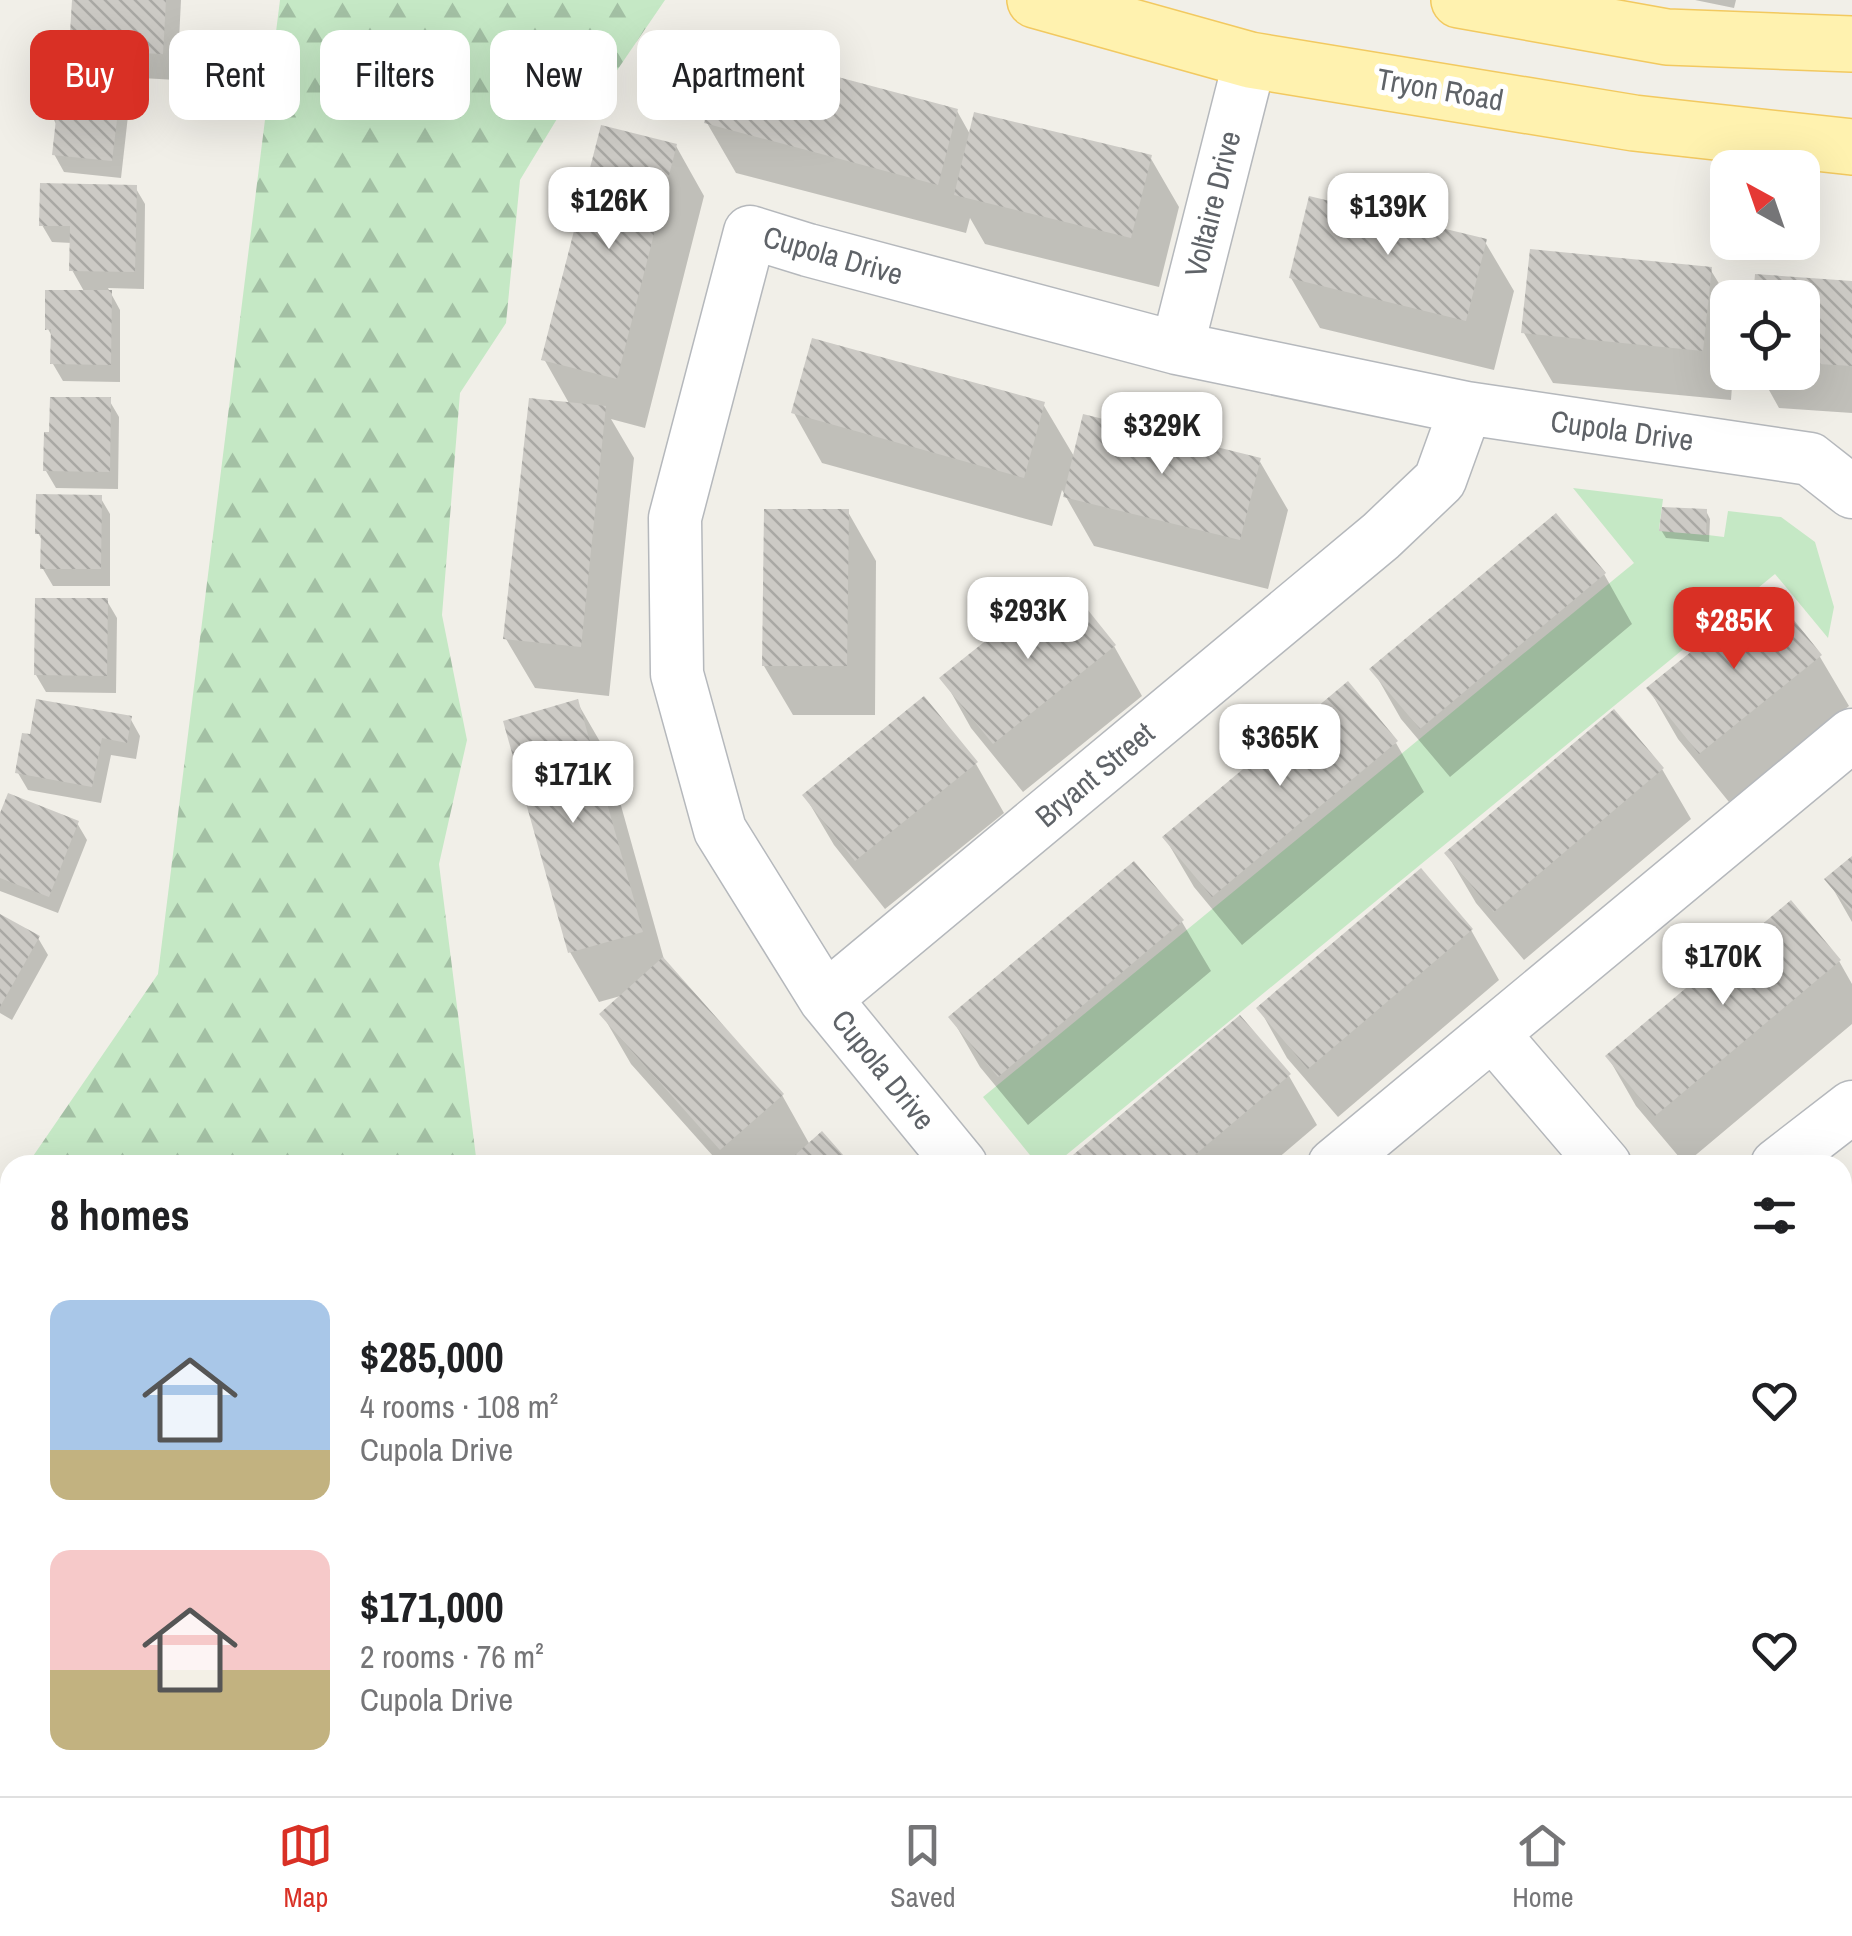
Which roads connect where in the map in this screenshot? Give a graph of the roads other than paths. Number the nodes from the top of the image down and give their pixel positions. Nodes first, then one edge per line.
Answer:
1 (1034, 0) edge
2 (1460, 0) edge
3 (1852, 44) edge
4 (1250, 60) junction
5 (1852, 147) edge
6 (1178, 348) junction
7 (1466, 408) junction
8 (1852, 492) edge
9 (1852, 735) edge
10 (825, 999) junction
11 (1493, 1034) junction
12 (1852, 1107) edge
13 (953, 1155) edge
14 (1346, 1155) edge
15 (1596, 1155) edge
16 (1790, 1155) edge

1 - 4 main road, Tryon Road
2 - 3 main road
4 - 5 main road, Tryon Road
4 - 6 street, Voltaire Drive
6 - 7 street, Cupola Drive
6 - 10 street, Cupola Drive
7 - 8 street, Cupola Drive
7 - 10 street, Bryant Street
9 - 11 street
10 - 13 street, Cupola Drive
11 - 14 street
11 - 15 street
12 - 16 street

